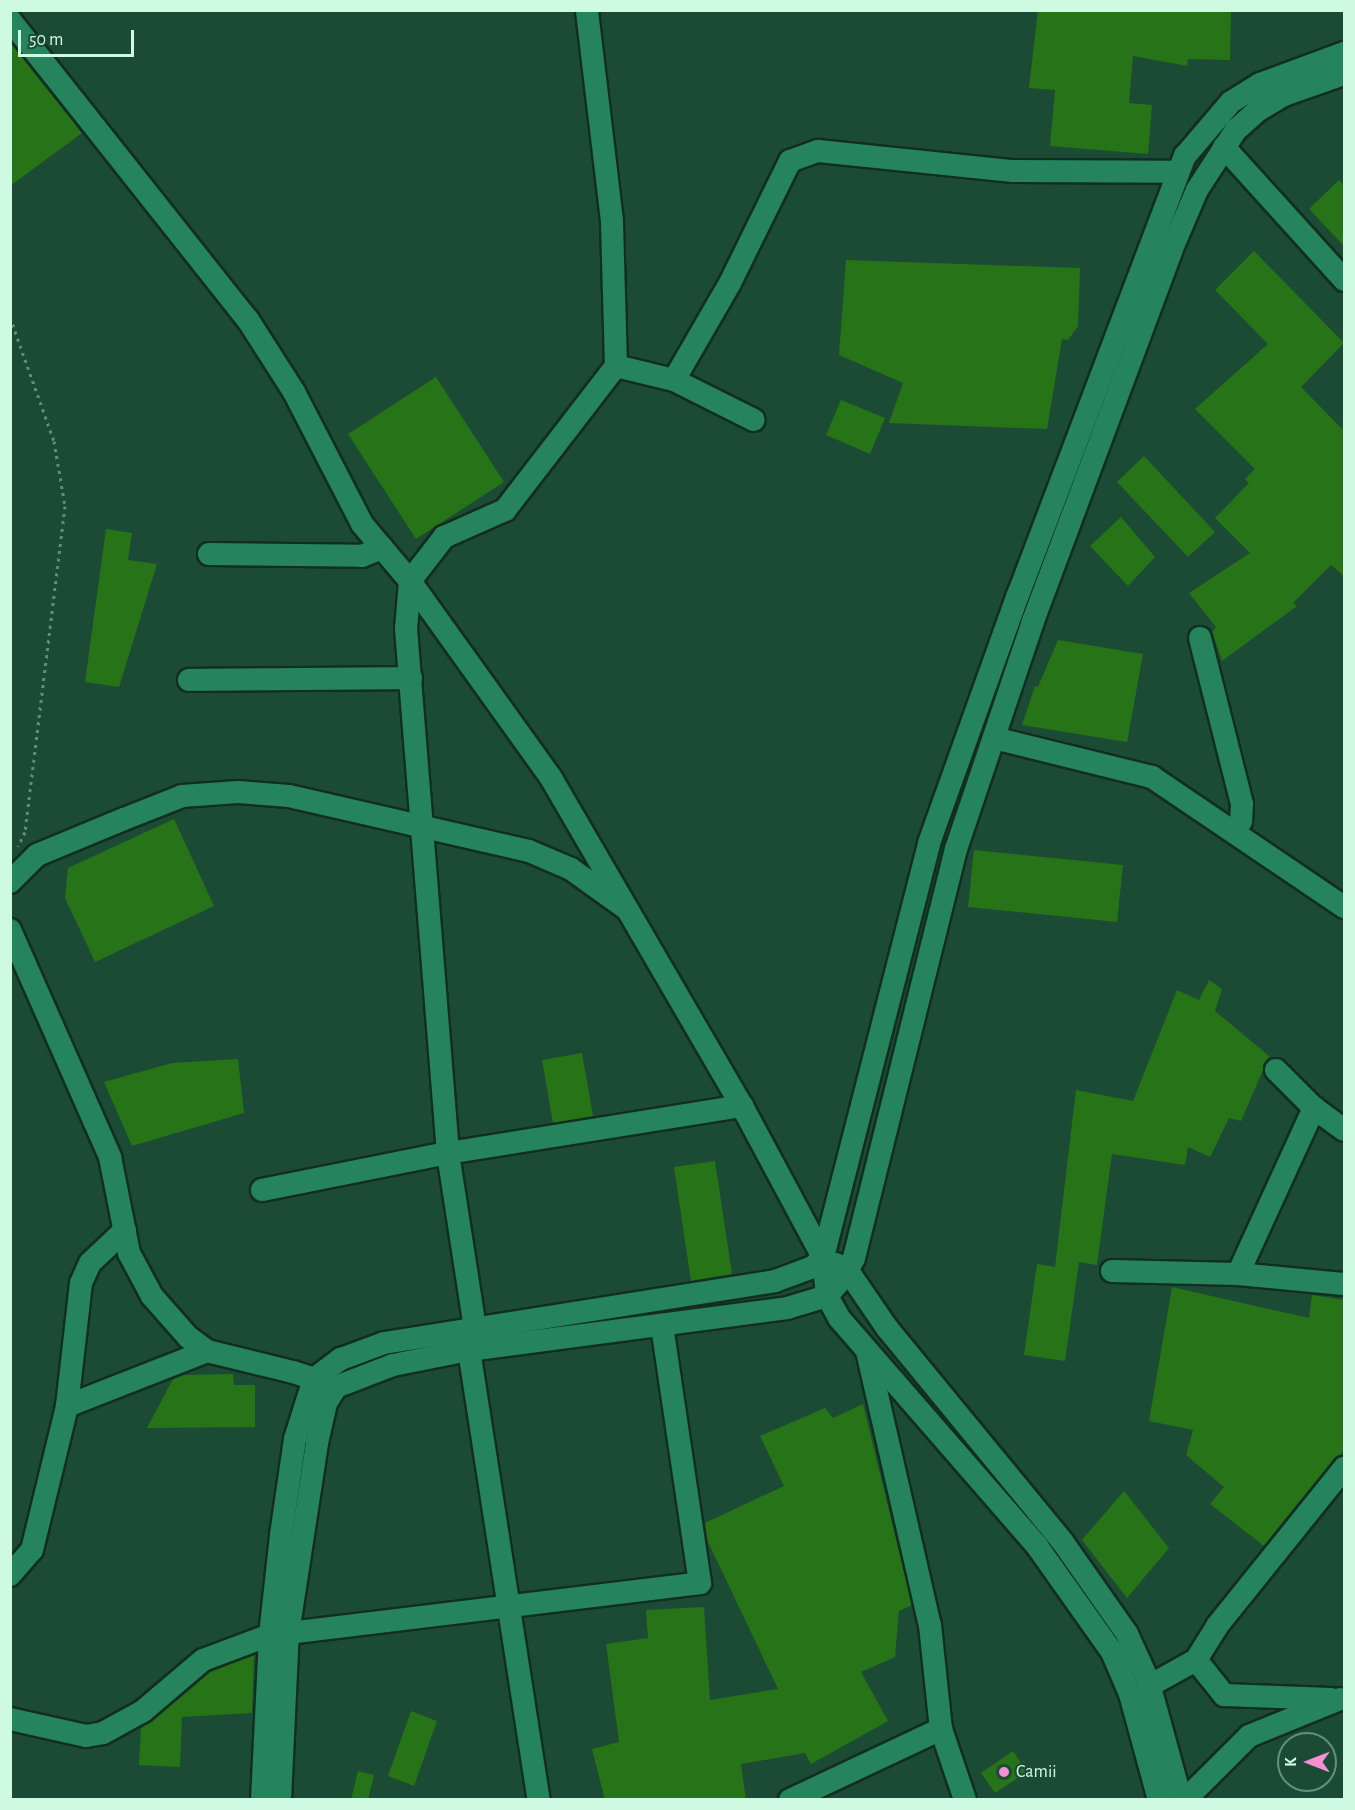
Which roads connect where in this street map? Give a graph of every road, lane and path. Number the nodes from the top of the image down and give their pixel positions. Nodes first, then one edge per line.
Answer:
1 (587, 10) edge
2 (10, 20) edge
3 (1344, 53) edge
4 (1340, 82) edge
5 (1224, 147) junction
6 (1179, 172) junction
7 (1344, 280) edge
8 (10, 318) edge
9 (616, 366) junction
10 (674, 380) junction
11 (754, 420) dead end
12 (382, 548) junction
13 (209, 554) dead end
14 (410, 581) junction
15 (1200, 638) dead end
16 (411, 678) junction
17 (189, 680) dead end
18 (994, 738) junction
19 (424, 827) junction
20 (1235, 832) junction
21 (15, 853) dead end
22 (10, 882) edge
23 (1344, 907) edge
24 (632, 913) junction
25 (10, 930) edge
26 (1275, 1071) dead end
27 (742, 1106) junction
28 (1314, 1108) junction
29 (1344, 1130) edge
30 (448, 1154) junction
31 (262, 1190) dead end
32 (125, 1230) junction
33 (823, 1257) junction
34 (848, 1270) junction
35 (1112, 1271) dead end
36 (1238, 1274) junction
37 (1344, 1284) edge
38 (701, 1295) junction
39 (827, 1296) junction
40 (706, 1319) junction
41 (662, 1325) junction
42 (475, 1328) junction
43 (866, 1348) junction
44 (469, 1350) junction
45 (207, 1351) junction
46 (314, 1379) junction
47 (332, 1395) junction
48 (67, 1406) junction
49 (1344, 1468) edge
50 (10, 1575) edge
51 (509, 1608) junction
52 (279, 1634) junction
53 (1196, 1660) junction
54 (1149, 1686) junction
55 (1342, 1699) edge
56 (10, 1719) edge
57 (941, 1729) junction
58 (262, 1800) edge
59 (280, 1800) edge
60 (539, 1800) edge
61 (790, 1800) edge
62 (965, 1800) edge
63 (1159, 1800) edge
64 (1183, 1800) edge

1 - 9 street
2 - 12 street
3 - 6 street
4 - 5 street
5 - 7 street
5 - 18 street
6 - 10 street
6 - 33 street
8 - 21 path
9 - 10 street
9 - 14 street
10 - 11 street
12 - 13 street
12 - 14 street
14 - 16 street
14 - 24 street
15 - 20 street
16 - 17 street
16 - 19 street
18 - 20 street
18 - 34 street
19 - 22 street
19 - 24 street
19 - 30 street
20 - 23 street
24 - 27 street
25 - 32 street
26 - 28 street
27 - 30 street
27 - 33 street
28 - 29 street
28 - 36 street
30 - 31 street
30 - 42 street
32 - 45 street
32 - 48 street
33 - 34 street
33 - 38 street
33 - 39 street
34 - 39 street
34 - 54 street
35 - 36 street
36 - 37 street
38 - 40 street
38 - 42 street
39 - 40 street
39 - 43 street
40 - 41 street
41 - 44 street
41 - 51 street
42 - 46 street
43 - 57 street
43 - 63 street
44 - 47 street
44 - 51 street
45 - 46 street
45 - 48 street
46 - 47 street
46 - 52 street
47 - 52 street
48 - 50 street
49 - 53 street
51 - 52 street
51 - 60 street
52 - 56 street
52 - 58 street
52 - 59 street
53 - 54 street
53 - 55 street
54 - 64 street
55 - 64 street
57 - 61 street
57 - 62 street

